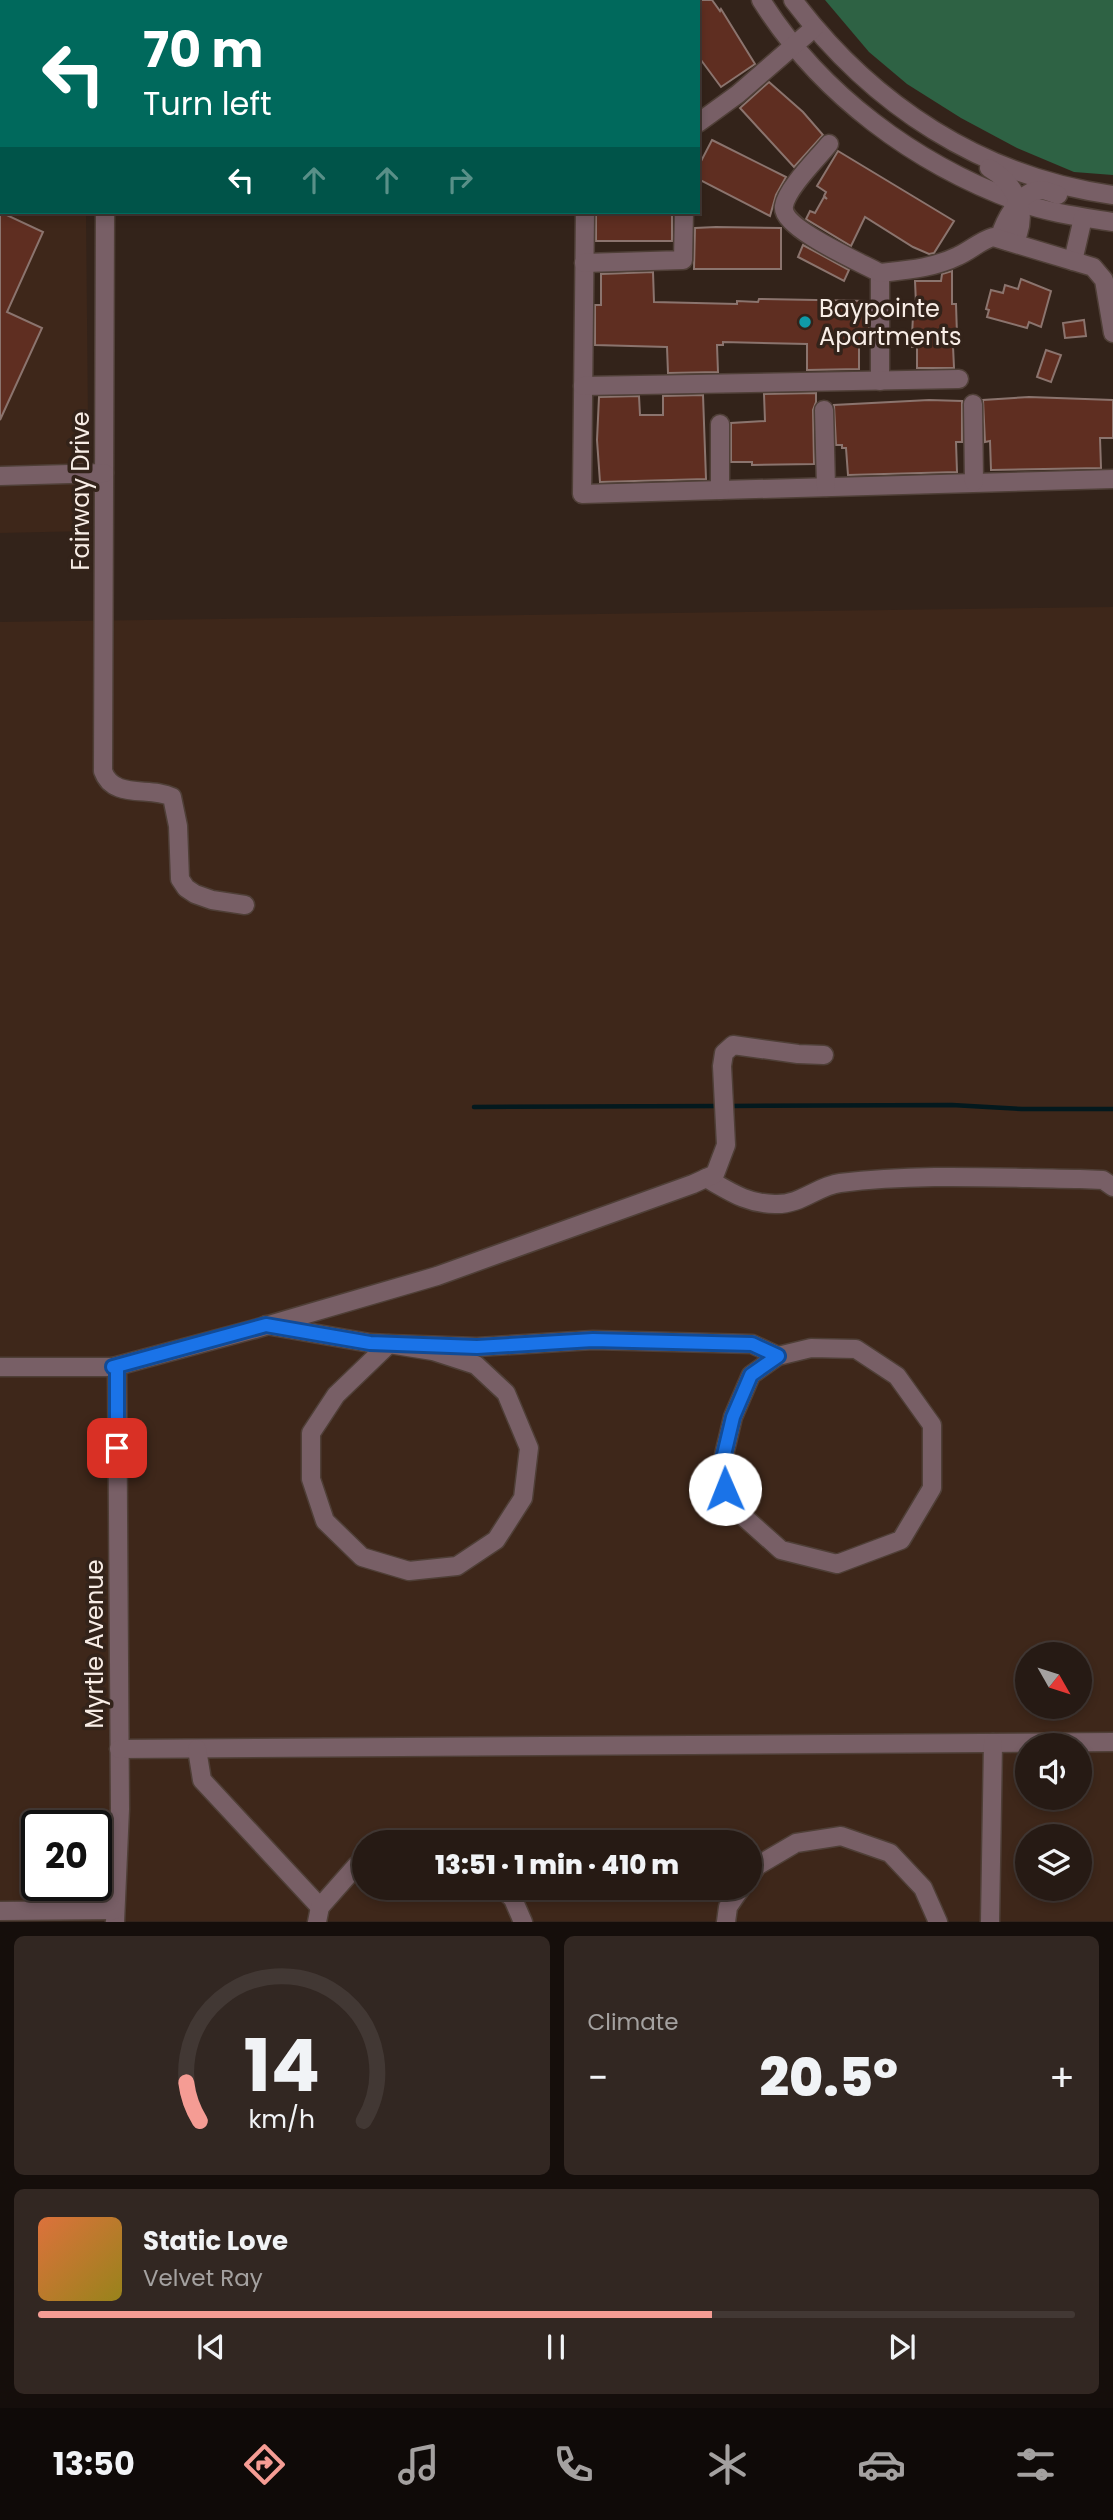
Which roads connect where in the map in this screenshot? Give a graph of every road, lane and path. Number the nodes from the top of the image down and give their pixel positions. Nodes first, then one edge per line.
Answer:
1 (761, 0) edge
2 (793, 0) edge
3 (814, 28) junction
4 (793, 45) junction
5 (700, 122) edge
6 (829, 144) dead end
7 (963, 147) junction
8 (1113, 196) edge
9 (1020, 202) junction
10 (105, 214) edge
11 (584, 214) edge
12 (684, 214) edge
13 (1083, 218) junction
14 (1113, 222) edge
15 (1007, 241) junction
16 (1073, 261) junction
17 (584, 264) junction
18 (880, 273) junction
19 (1113, 333) edge
20 (959, 379) dead end
21 (880, 381) junction
22 (583, 386) junction
23 (973, 404) dead end
24 (824, 410) dead end
25 (720, 424) dead end
26 (104, 473) junction
27 (0, 476) edge
28 (1113, 479) edge
29 (974, 482) junction
30 (826, 487) junction
31 (720, 490) junction
32 (245, 905) dead end
33 (824, 1055) dead end
34 (706, 1178) junction
35 (1113, 1187) edge
36 (266, 1325) junction
37 (389, 1344) junction
38 (778, 1356) junction
39 (0, 1367) edge
40 (115, 1367) junction
41 (1113, 1742) edge
42 (993, 1743) junction
43 (119, 1749) junction
44 (197, 1749) junction
45 (762, 1863) edge
46 (352, 1871) edge
47 (513, 1900) edge
48 (733, 1900) edge
49 (0, 1911) edge
50 (318, 1914) edge
51 (115, 1916) edge
52 (523, 1922) edge
53 (726, 1922) edge
54 (938, 1922) edge
55 (990, 1922) edge

1 - 4 street
2 - 3 street
3 - 4 street
3 - 7 street
4 - 5 street
4 - 9 street
6 - 18 street
7 - 8 street
7 - 9 street
8 - 9 street
9 - 13 street
9 - 15 street
10 - 26 street, Fairway Drive
11 - 17 street
12 - 17 street
13 - 14 street
13 - 16 street
15 - 16 street
15 - 18 street
16 - 19 street
17 - 22 street
18 - 21 street
20 - 21 street
21 - 22 street
22 - 31 street
23 - 29 street
24 - 30 street
25 - 31 street
26 - 27 street
26 - 32 street, Fairway Drive
28 - 29 street
29 - 30 street
30 - 31 street
33 - 34 street
34 - 35 street
34 - 36 street
36 - 37 street
36 - 40 street
37 - 37 street
37 - 38 street
38 - 38 street
39 - 40 street
40 - 43 street, Myrtle Avenue
41 - 42 street
42 - 44 street
42 - 55 street
43 - 44 street
43 - 51 street, Myrtle Avenue
44 - 50 street
45 - 54 street
46 - 50 street
47 - 52 street
48 - 53 street
49 - 51 street

